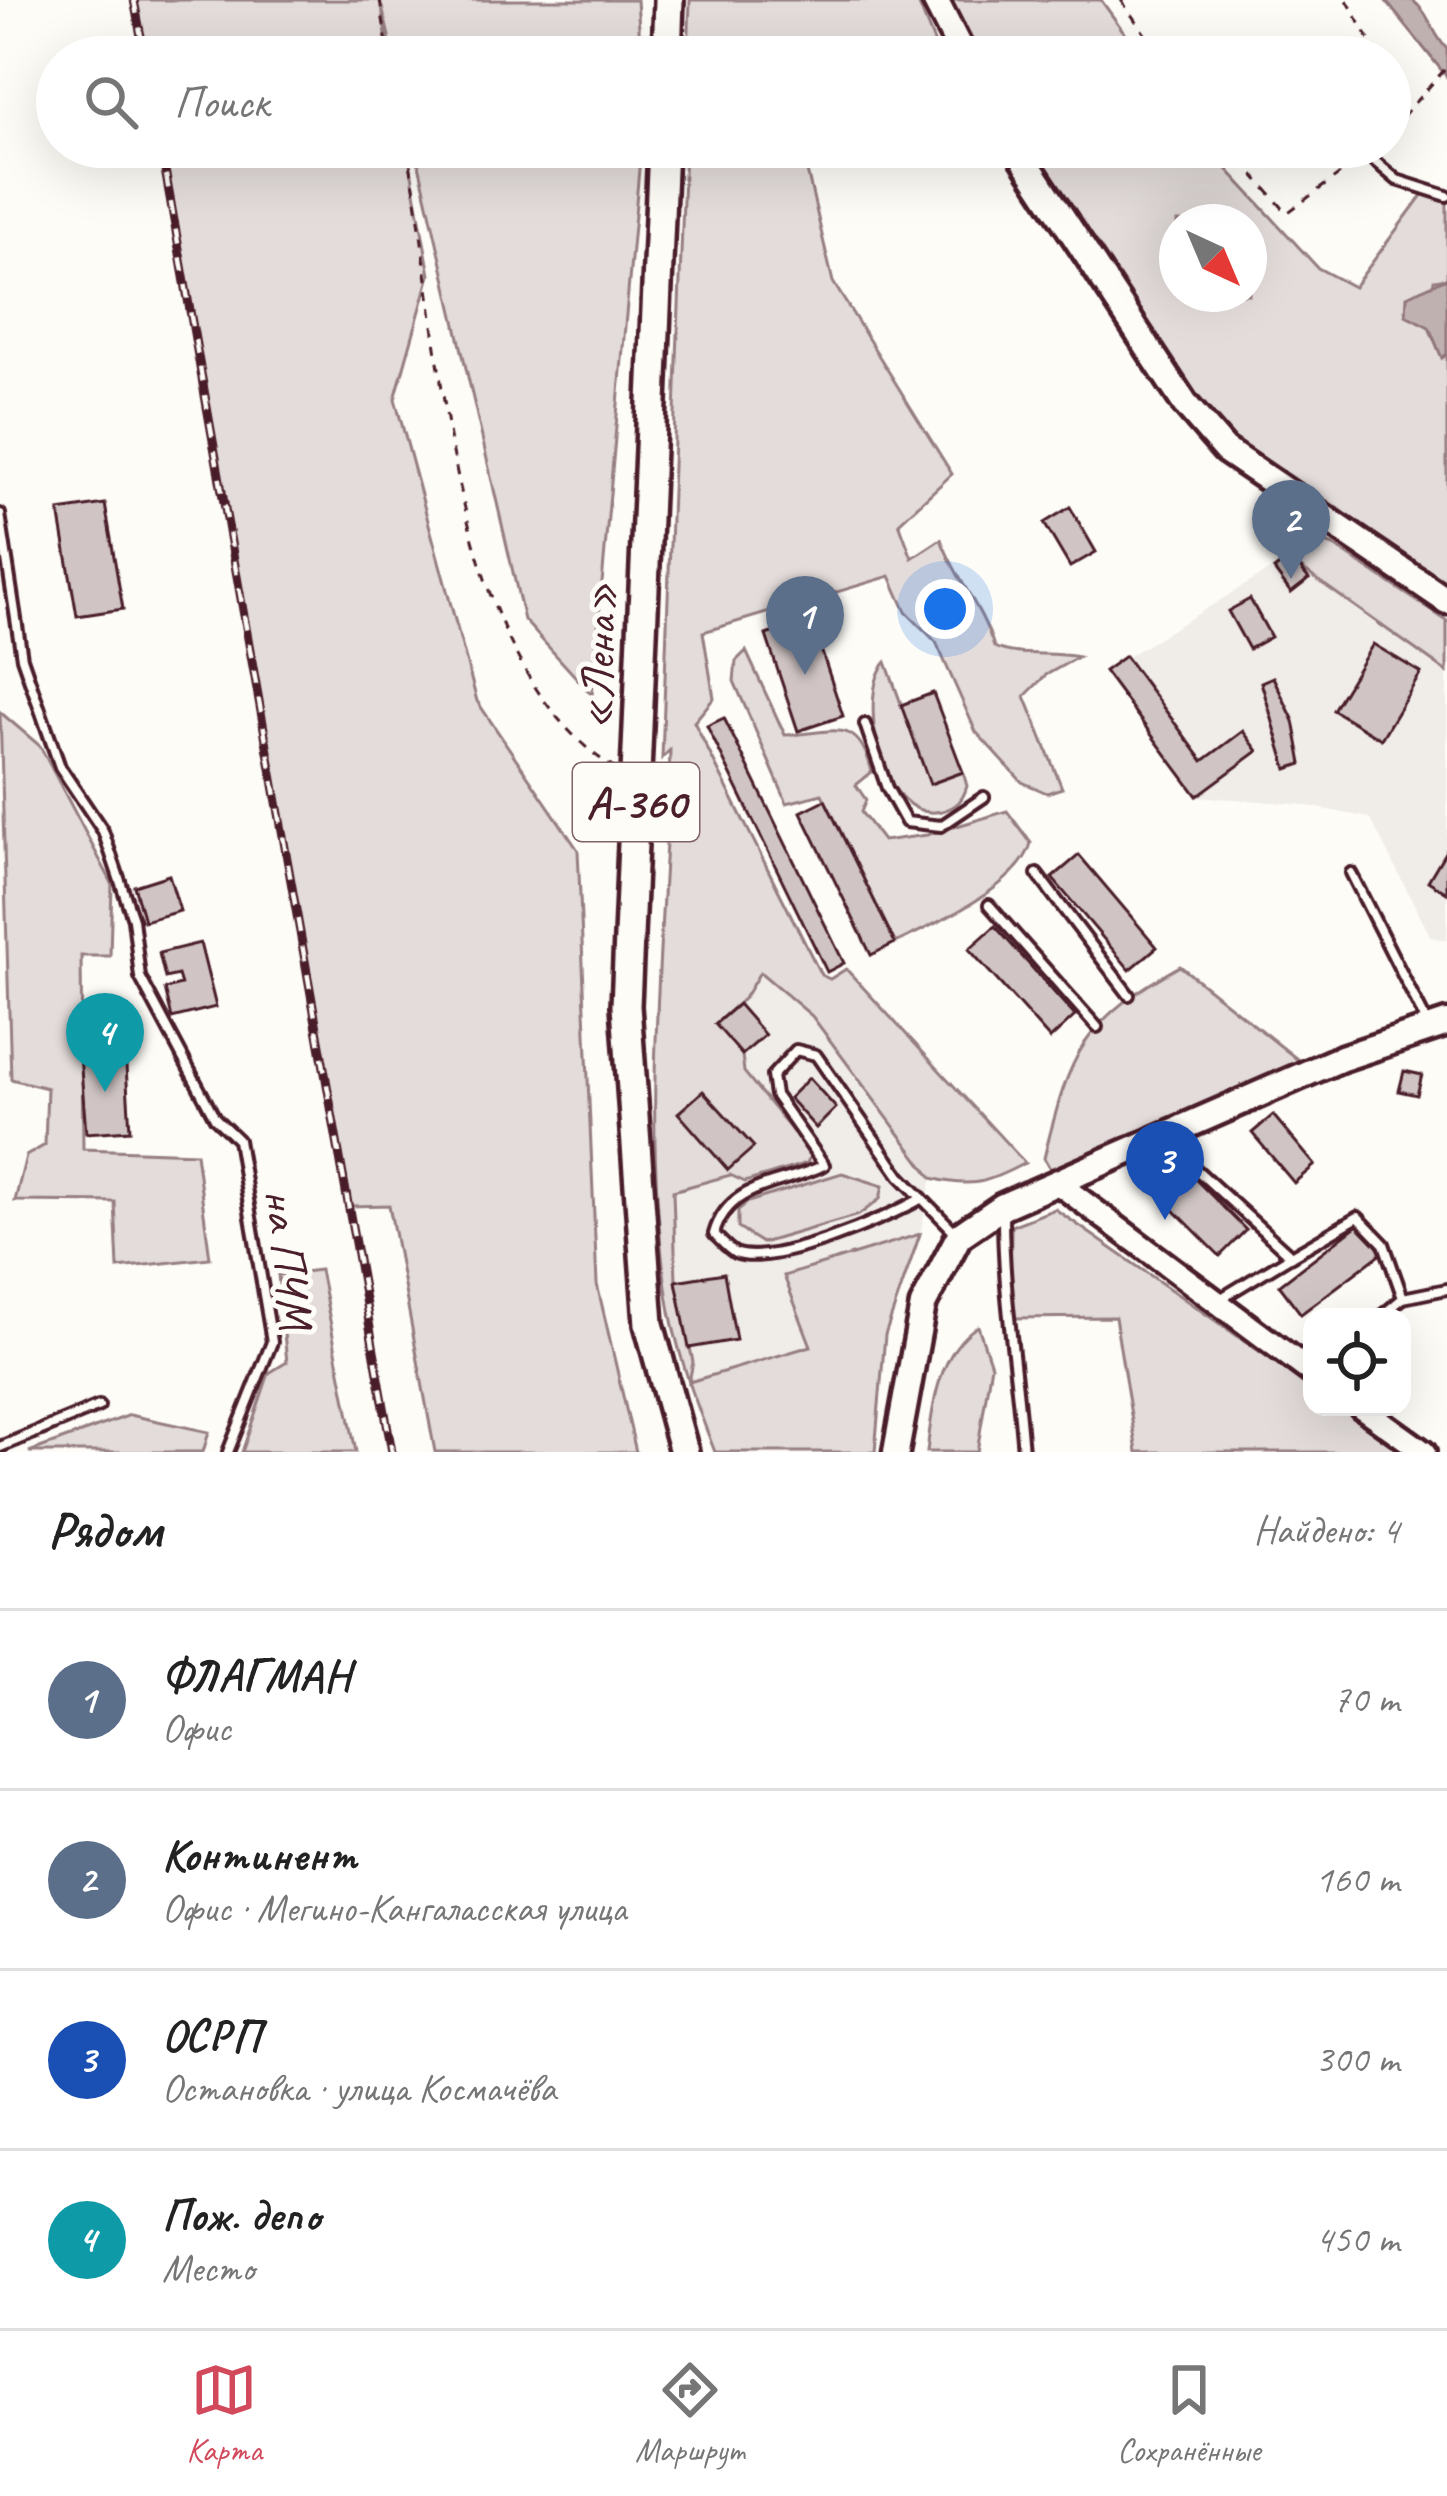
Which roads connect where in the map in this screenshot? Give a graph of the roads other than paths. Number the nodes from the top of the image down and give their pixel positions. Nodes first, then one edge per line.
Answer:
1 (669, 0) edge
2 (934, 0) edge
3 (668, 36) edge
4 (953, 36) edge
5 (662, 168) edge
6 (1030, 168) edge
7 (1383, 168) edge
8 (1447, 196) edge
9 (0, 514) edge
10 (1447, 601) edge
11 (865, 724) dead end
12 (983, 797) dead end
13 (1352, 873) dead end
14 (1037, 874) dead end
15 (989, 905) dead end
16 (1130, 995) dead end
17 (1438, 1026) edge
18 (1097, 1027) dead end
19 (1188, 1162) dead end
20 (1059, 1184) junction
21 (922, 1198) junction
22 (1003, 1206) junction
23 (959, 1236) junction
24 (1291, 1256) junction
25 (1447, 1289) edge
26 (1403, 1298) junction
27 (1214, 1303) junction
28 (1391, 1308) edge
29 (1303, 1366) edge
30 (99, 1406) dead end
31 (1373, 1416) edge
32 (0, 1448) edge
33 (228, 1452) edge
34 (684, 1452) edge
35 (896, 1452) edge
36 (1023, 1452) edge
37 (1424, 1452) edge

1 - 3 highway
2 - 4 main road
5 - 34 highway, «Лена» / А-360
6 - 10 main road
7 - 8 lane
9 - 33 lane, на ПЧМ
11 - 12 lane
13 - 17 lane
14 - 16 lane
15 - 18 lane
17 - 20 main road
19 - 24 lane
20 - 22 main road
20 - 27 main road
21 - 21 lane
21 - 23 lane
22 - 23 main road
22 - 36 lane
23 - 35 main road
24 - 26 lane
24 - 27 lane
25 - 26 lane
26 - 28 lane
27 - 29 main road
30 - 32 lane
31 - 37 main road

